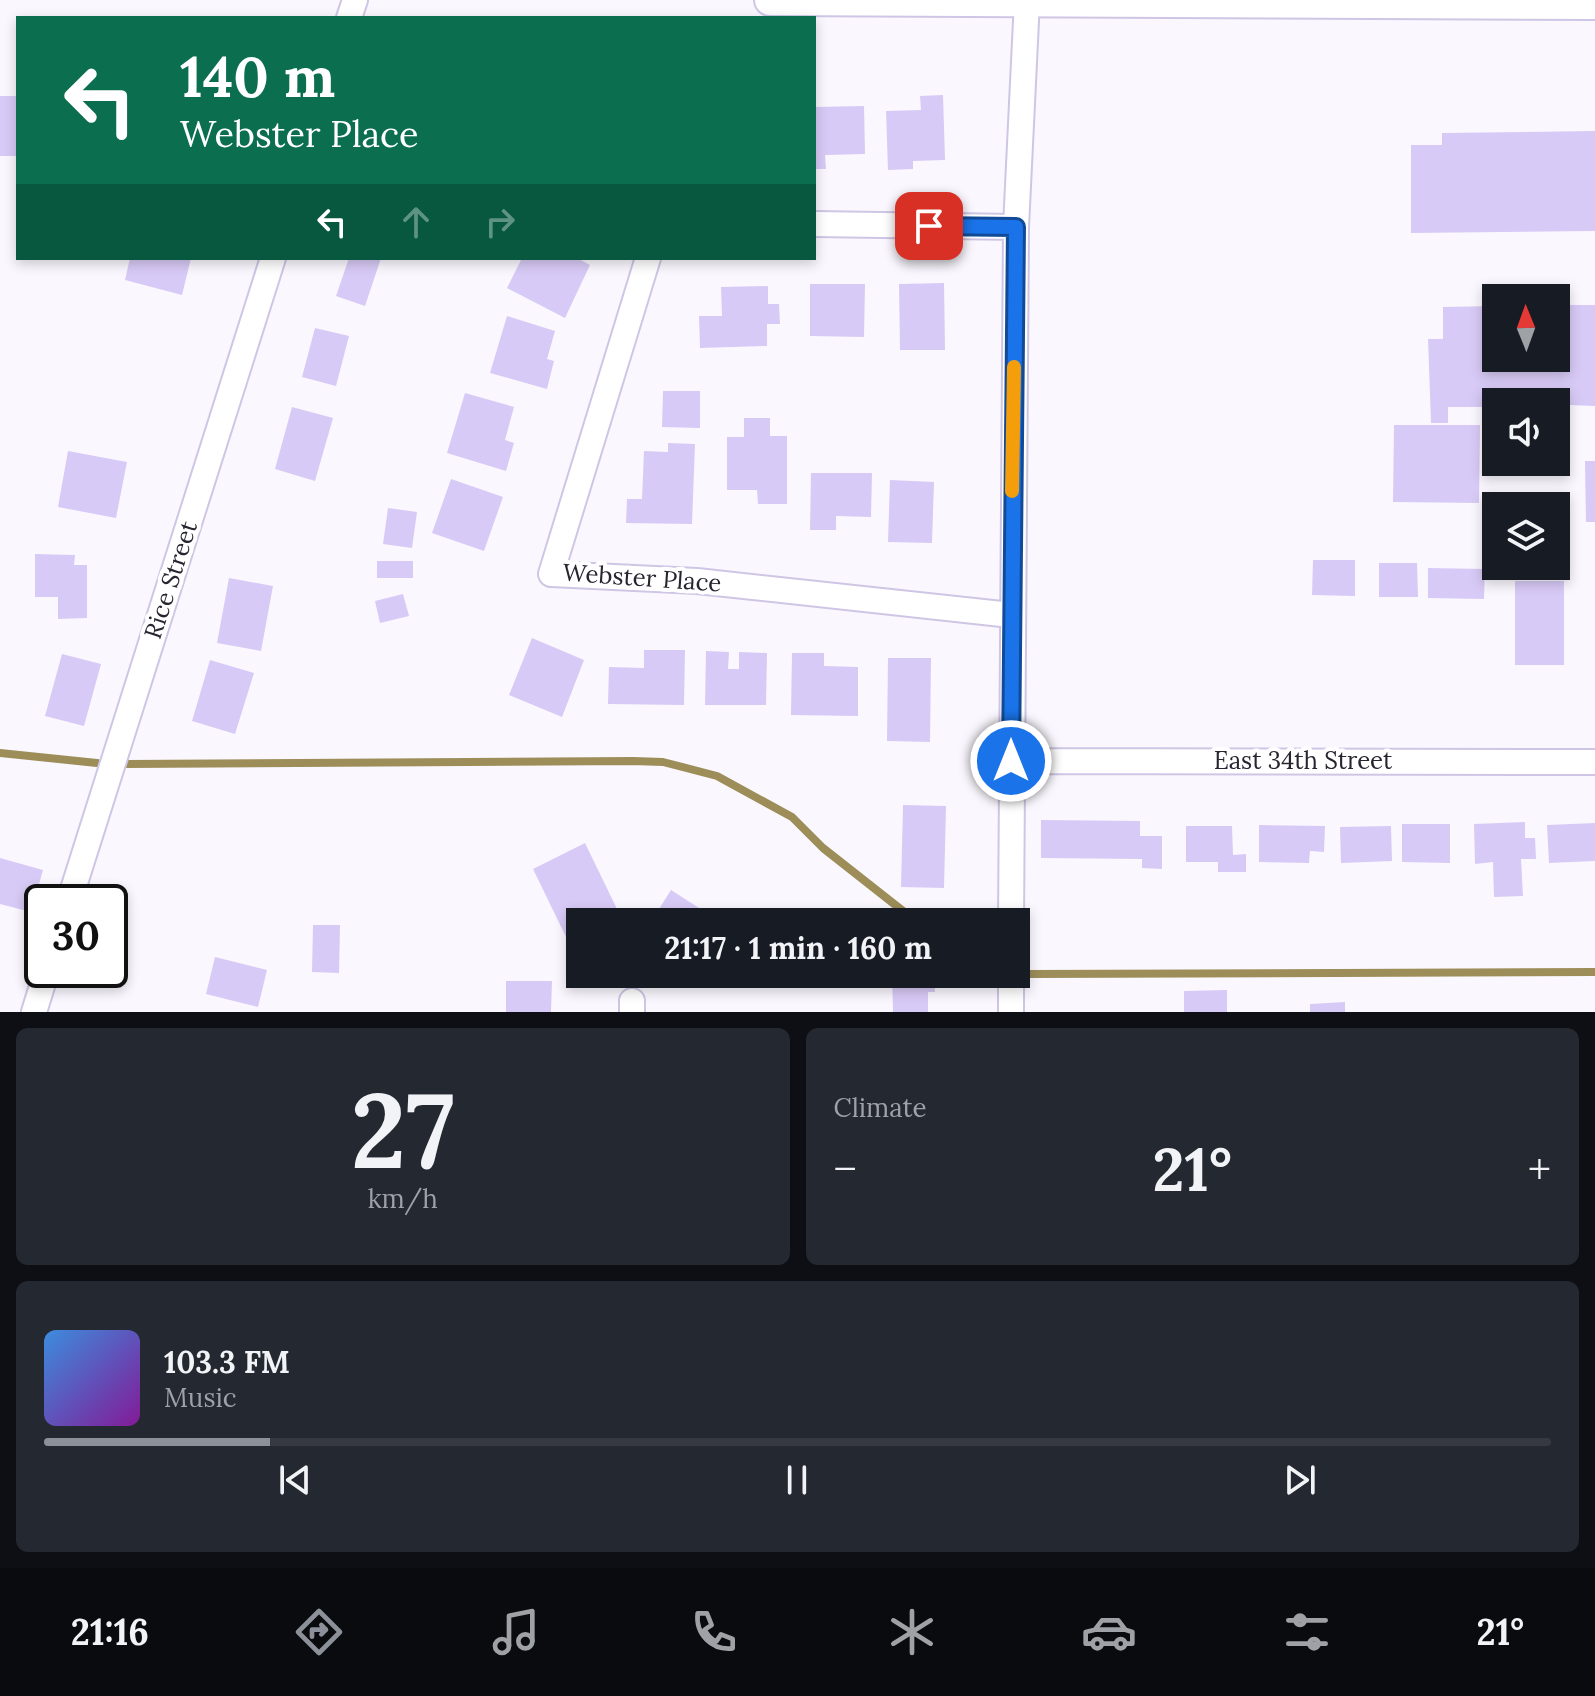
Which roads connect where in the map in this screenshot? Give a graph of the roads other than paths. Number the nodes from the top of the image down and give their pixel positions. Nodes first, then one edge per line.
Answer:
1 (770, 0) edge
2 (1027, 1) edge
3 (1401, 2) edge
4 (1595, 4) edge
5 (816, 224) edge
6 (1016, 227) junction
7 (272, 260) edge
8 (647, 260) edge
9 (1011, 615) junction
10 (1011, 761) junction
11 (1595, 762) edge
12 (75, 884) edge
13 (1011, 908) edge
14 (41, 988) edge
15 (1011, 988) edge
16 (34, 1012) edge
17 (1011, 1012) edge

1 - 2 street
2 - 3 street
2 - 6 street
3 - 4 street
5 - 6 street
6 - 9 street
7 - 12 street, Rice Street
8 - 9 street, Webster Place
9 - 10 street
10 - 11 street, East 34th Street
10 - 13 street
14 - 16 street
15 - 17 street

